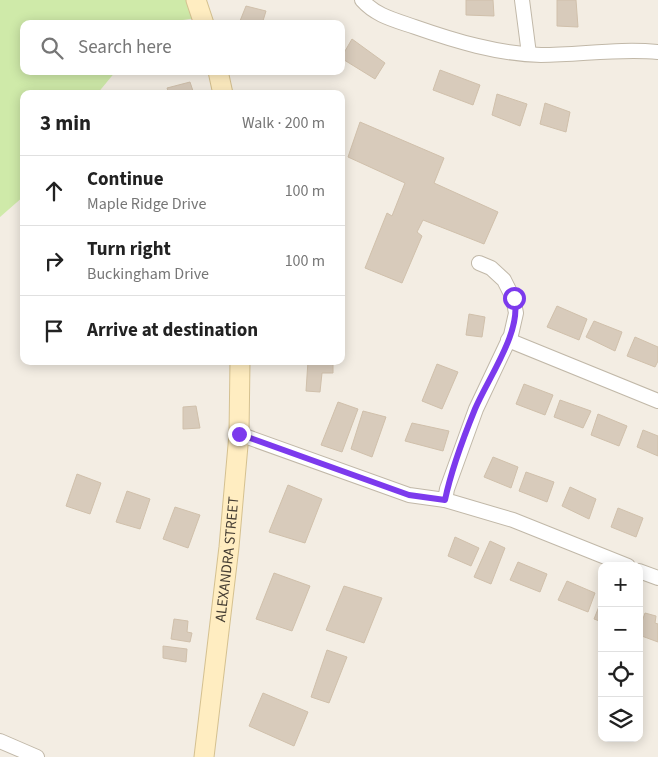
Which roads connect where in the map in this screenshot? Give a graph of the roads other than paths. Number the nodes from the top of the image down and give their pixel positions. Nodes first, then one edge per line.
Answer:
1 (196, 0) edge
2 (522, 0) edge
3 (366, 4) edge
4 (203, 20) edge
5 (658, 52) edge
6 (529, 54) junction
7 (219, 75) edge
8 (222, 90) edge
9 (479, 263) dead end
10 (508, 340) junction
11 (240, 365) edge
12 (658, 401) edge
13 (239, 434) junction
14 (445, 500) junction
15 (618, 562) edge
16 (643, 572) edge
17 (658, 578) edge
18 (0, 741) edge
19 (37, 757) edge
20 (204, 757) edge

1 - 4 main road
2 - 6 street
3 - 6 street
5 - 6 street
7 - 8 main road
9 - 10 street
10 - 12 street
10 - 14 street
11 - 13 main road, ALEXANDRA STREET
13 - 14 street
13 - 20 main road, ALEXANDRA STREET
14 - 15 street
16 - 17 street
18 - 19 street

